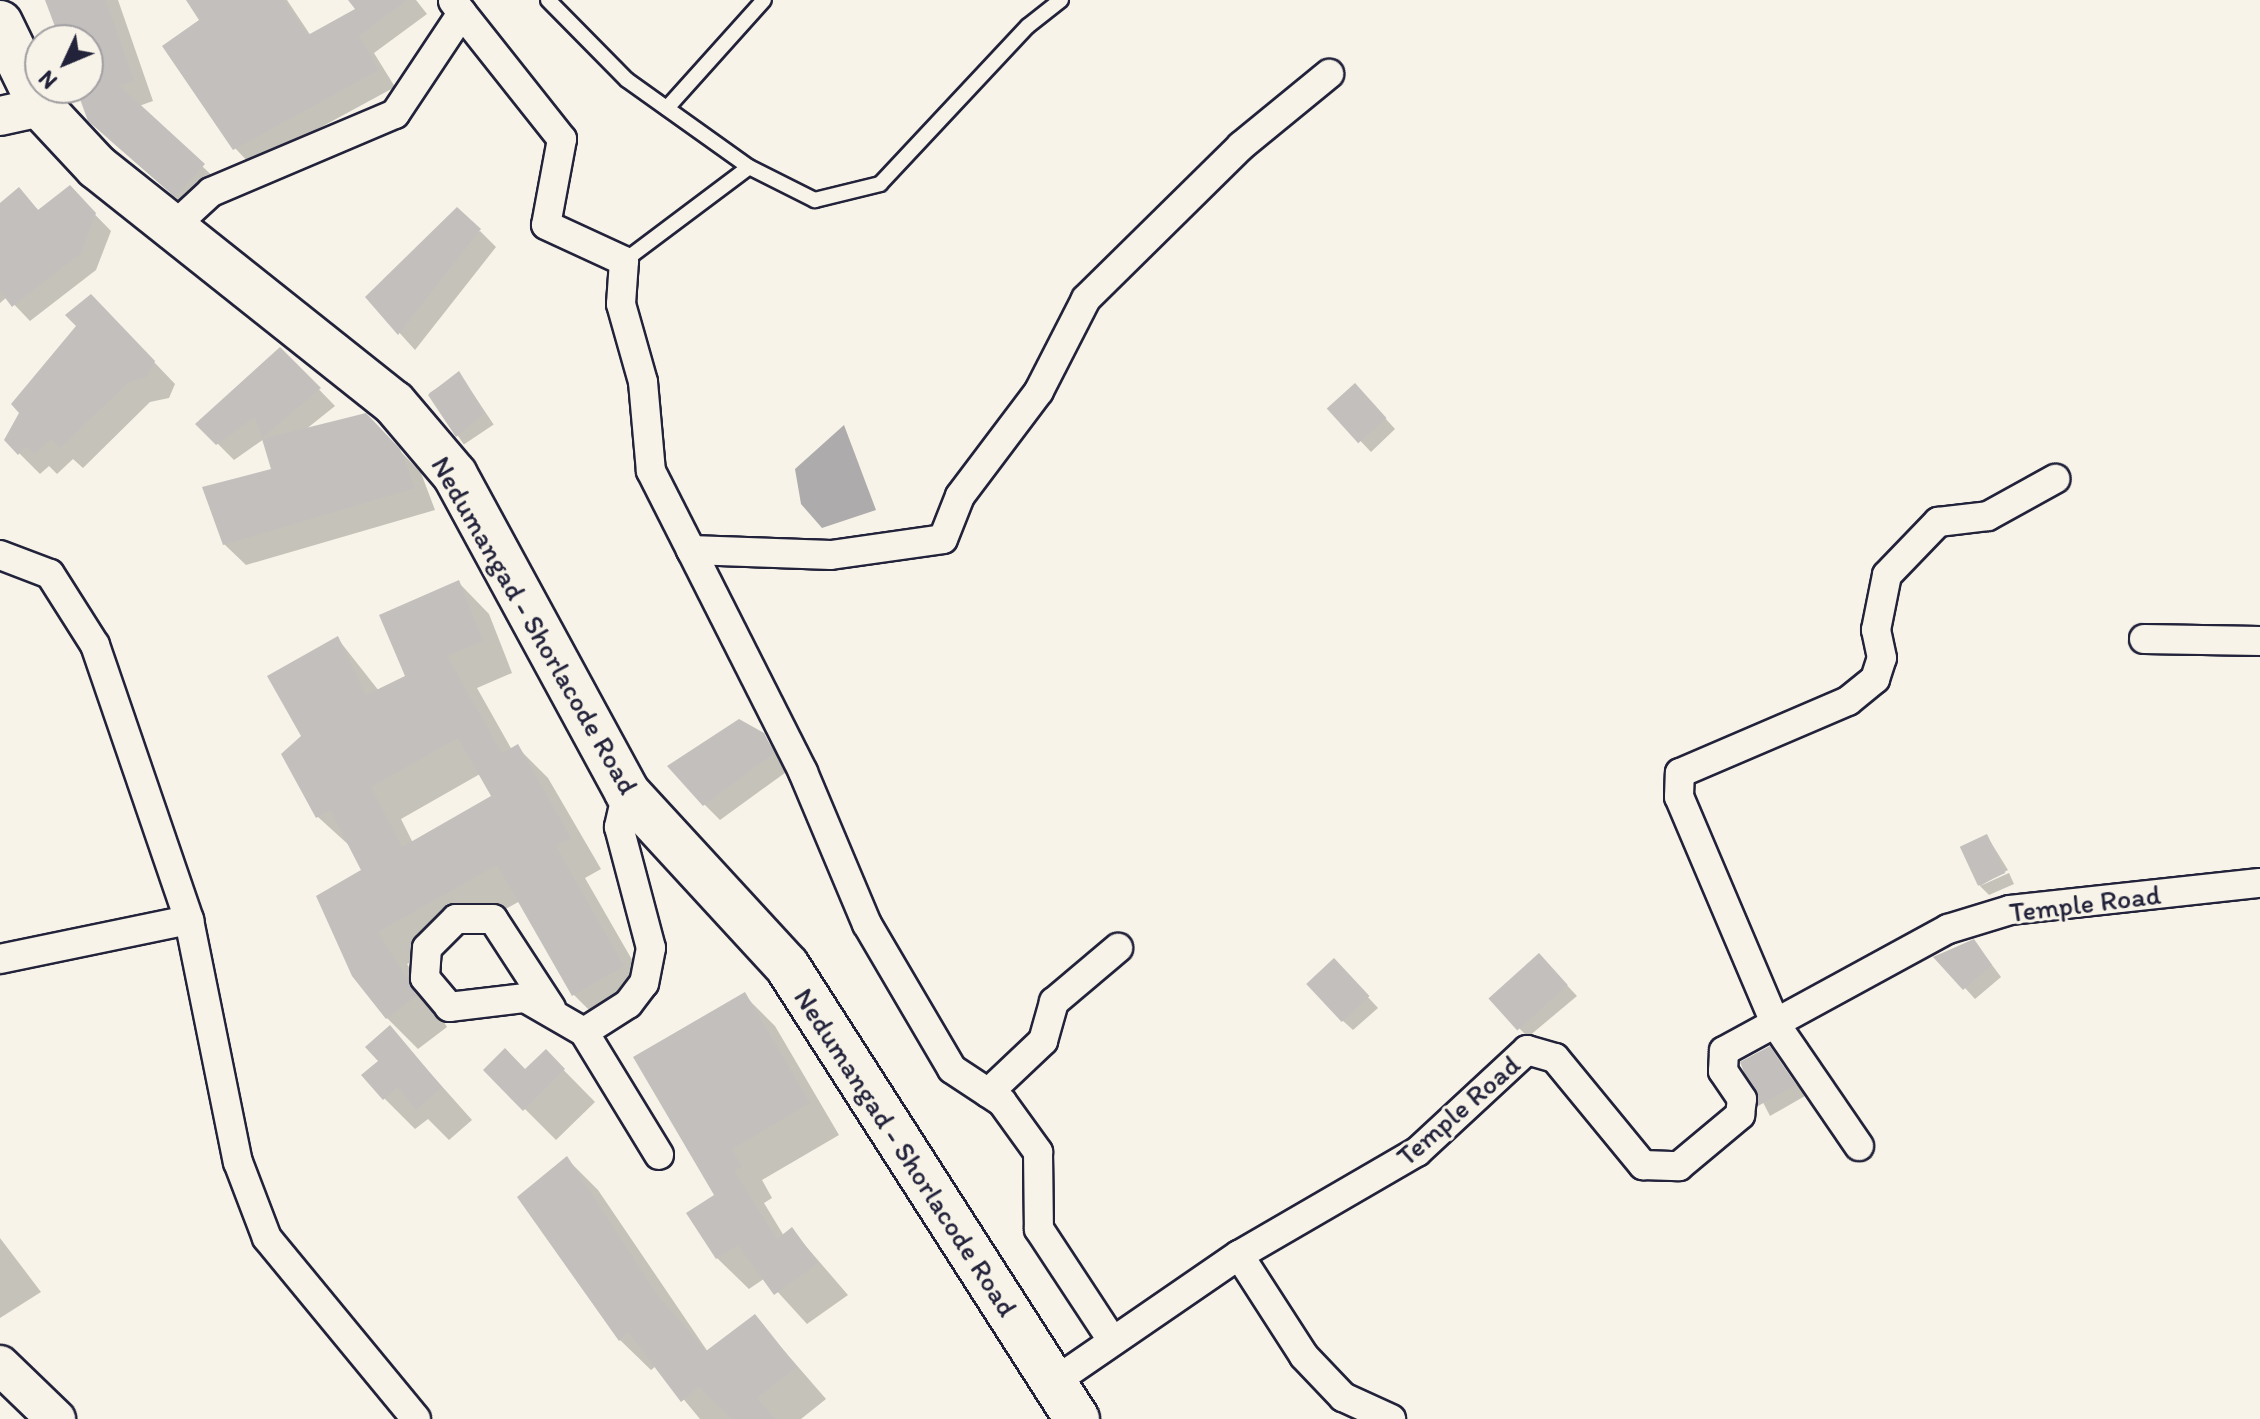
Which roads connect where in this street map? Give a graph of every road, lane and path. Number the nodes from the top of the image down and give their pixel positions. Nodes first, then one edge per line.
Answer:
1 (548, 0) edge
2 (764, 0) edge
3 (1061, 0) edge
4 (457, 7) edge
5 (0, 23) edge
6 (1329, 74) dead end
7 (667, 108) junction
8 (21, 111) edge
9 (749, 167) junction
10 (172, 228) junction
11 (624, 261) junction
12 (2055, 479) dead end
13 (691, 550) junction
14 (0, 555) edge
15 (2144, 639) dead end
16 (2260, 641) edge
17 (627, 792) junction
18 (2260, 883) edge
19 (189, 920) junction
20 (1118, 948) dead end
21 (0, 959) edge
22 (551, 1008) junction
23 (1776, 1025) junction
24 (584, 1032) junction
25 (988, 1093) junction
26 (1859, 1146) dead end
27 (659, 1155) dead end
28 (1239, 1255) junction
29 (1112, 1340) junction
30 (0, 1365) edge
31 (1054, 1382) junction
32 (56, 1419) edge
33 (416, 1419) edge
34 (1077, 1419) edge
35 (1391, 1419) edge

1 - 7 lane
2 - 7 lane
3 - 9 lane
4 - 10 street
4 - 11 street
5 - 8 main road, Nedumangad - Shorlacode Road
6 - 13 street
7 - 9 lane
8 - 10 main road, Nedumangad - Shorlacode Road
9 - 11 lane
10 - 17 main road, Nedumangad - Shorlacode Road
11 - 13 street
12 - 23 street
13 - 25 street
14 - 19 street
15 - 16 street
17 - 24 street
17 - 31 main road, Nedumangad - Shorlacode Road
18 - 23 street, Temple Road
19 - 21 street
19 - 33 street
20 - 25 street
22 - 22 street
22 - 24 street
23 - 26 street
23 - 28 street, Temple Road
24 - 27 street
25 - 29 street
28 - 29 street, Temple Road
28 - 35 street
29 - 31 street, Temple Road
30 - 32 main road
31 - 34 main road, Nedumangad - Shorlacode Road

